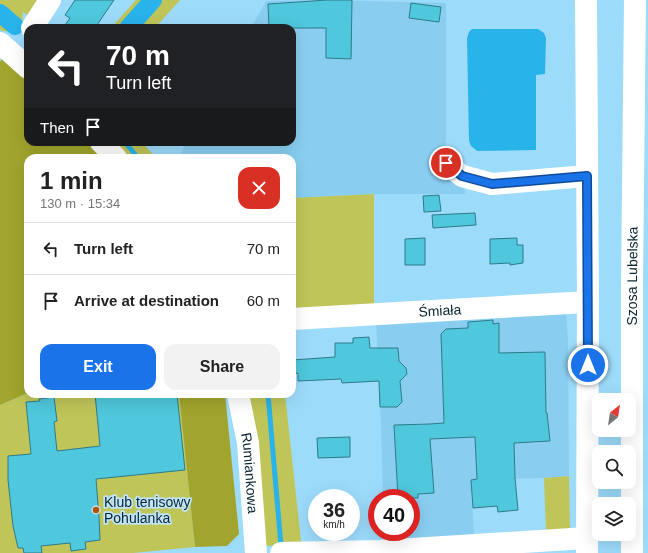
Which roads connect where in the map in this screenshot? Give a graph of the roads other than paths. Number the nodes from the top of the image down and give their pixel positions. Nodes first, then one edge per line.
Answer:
1 (50, 0) edge
2 (586, 0) edge
3 (635, 0) edge
4 (35, 24) edge
5 (24, 39) edge
6 (14, 55) edge
7 (106, 146) edge
8 (112, 154) edge
9 (446, 163) dead end
10 (587, 176) junction
11 (588, 302) junction
12 (296, 319) edge
13 (239, 398) edge
14 (587, 546) edge
15 (303, 552) edge
16 (256, 553) edge
17 (281, 553) edge
18 (295, 553) edge
19 (632, 553) edge

1 - 4 main road
2 - 10 main road
3 - 19 main road, Szosa Lubelska
5 - 6 main road
7 - 8 main road
9 - 10 main road
10 - 11 main road
11 - 12 main road, Śmiała
11 - 14 main road
13 - 16 main road, Rumiankowa
14 - 15 main road
15 - 18 main road
17 - 18 main road

